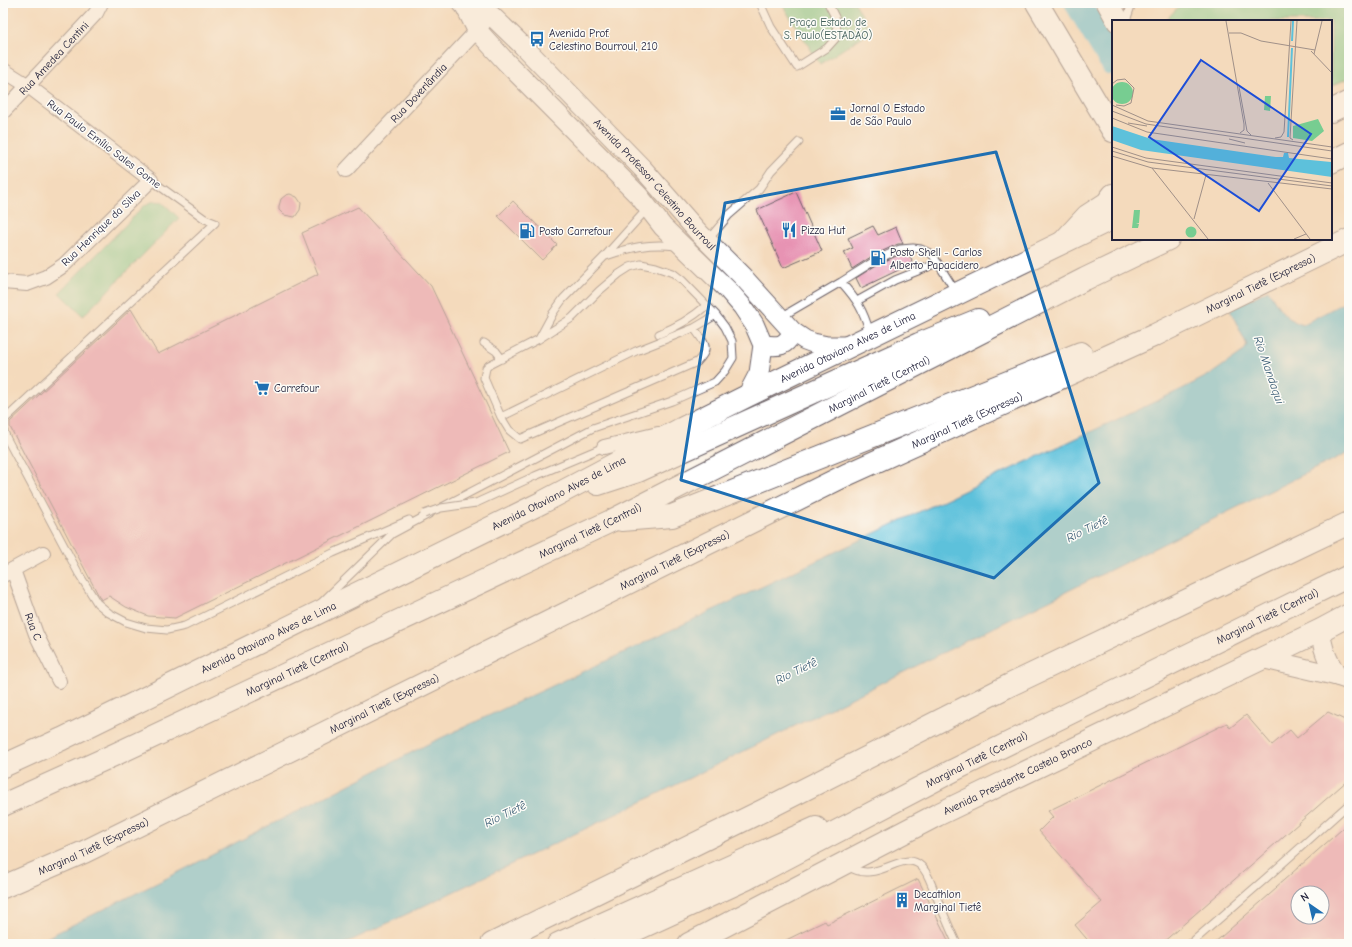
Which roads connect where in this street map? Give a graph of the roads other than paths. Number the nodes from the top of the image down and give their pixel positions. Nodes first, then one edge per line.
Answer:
1 (101, 3) edge
2 (760, 3) edge
3 (828, 3) edge
4 (1037, 3) edge
5 (1108, 3) edge
6 (1132, 3) edge
7 (463, 5) edge
8 (492, 16) junction
9 (1117, 20) edge
10 (1126, 20) edge
11 (477, 30) junction
12 (3, 70) edge
13 (27, 85) junction
14 (1349, 102) edge
15 (1332, 110) edge
16 (3, 112) edge
17 (1112, 129) edge
18 (799, 142) dead end
19 (1349, 153) edge
20 (1332, 162) edge
21 (643, 169) junction
22 (346, 170) dead end
23 (151, 180) junction
24 (667, 195) junction
25 (1112, 196) edge
26 (648, 208) junction
27 (1112, 218) edge
28 (672, 237) junction
29 (703, 237) junction
30 (1166, 240) edge
31 (1349, 240) edge
32 (1064, 241) junction
33 (604, 257) junction
34 (938, 262) junction
35 (1085, 279) junction
36 (3, 282) edge
37 (841, 282) junction
38 (958, 294) junction
39 (857, 301) junction
40 (707, 305) junction
41 (716, 315) junction
42 (780, 317) junction
43 (694, 328) junction
44 (793, 332) junction
45 (659, 334) dead end
46 (1155, 335) junction
47 (871, 336) junction
48 (539, 339) junction
49 (484, 343) dead end
50 (763, 345) junction
51 (850, 346) junction
52 (502, 359) junction
53 (747, 396) junction
54 (501, 417) junction
55 (3, 421) edge
56 (3, 429) edge
57 (681, 429) junction
58 (604, 447) joint
59 (543, 502) junction
60 (611, 521) junction
61 (1349, 523) edge
62 (43, 553) dead end
63 (8, 572) edge
64 (1349, 576) edge
65 (1349, 615) edge
66 (301, 621) junction
67 (1321, 630) junction
68 (1261, 658) junction
69 (1343, 678) edge
70 (59, 681) dead end
71 (116, 754) junction
72 (3, 766) edge
73 (1349, 804) edge
74 (3, 805) edge
75 (860, 820) junction
76 (3, 821) edge
77 (845, 863) junction
78 (3, 887) edge
79 (697, 942) edge
80 (492, 944) edge
81 (558, 944) edge
82 (605, 944) edge
83 (957, 944) edge
84 (1190, 944) edge

1 - 13 street, Rua Amedea Centini
2 - 3 lane
4 - 17 main road
5 - 9 main road
6 - 10 lane
7 - 8 main road, Avenida Professor Celestino Bourroul
7 - 11 main road, Avenida Professor Celestino Bourroul
8 - 11 street, Rua Doverlândia
8 - 21 main road, Avenida Professor Celestino Bourroul
11 - 22 street, Rua Doverlândia
11 - 26 main road, Avenida Professor Celestino Bourroul
12 - 13 street, Rua Paulo Emílio Sales Gome
13 - 16 street, Rua Amedea Centini
13 - 23 street, Rua Paulo Emílio Sales Gome
14 - 15 main road
18 - 29 lane
19 - 20 main road
21 - 24 main road, Avenida Professor Celestino Bourroul
21 - 26 main road
23 - 36 street, Rua Henrique da Silva
23 - 55 lane, Rua Paulo Emílio Sales Gome
24 - 28 main road
24 - 29 main road, Avenida Professor Celestino Bourroul
25 - 32 main road
26 - 28 main road, Avenida Professor Celestino Bourroul
26 - 33 lane
27 - 32 main road, Avenida Otaviano Alves de Lima
28 - 29 main road
28 - 33 lane
28 - 50 main road, Avenida Professor Celestino Bourroul
29 - 42 main road, Avenida Professor Celestino Bourroul
30 - 35 main road, Marginal Tietê (Central)
31 - 46 main road, Marginal Tietê (Expressa)
32 - 38 main road, Avenida Otaviano Alves de Lima
33 - 48 lane
34 - 37 lane
34 - 38 lane
34 - 39 lane
35 - 59 main road
35 - 60 main road, Marginal Tietê (Central)
37 - 39 lane
37 - 42 lane
38 - 47 main road, Avenida Otaviano Alves de Lima
39 - 47 lane
40 - 41 lane
40 - 45 lane
40 - 48 lane
41 - 43 lane
41 - 66 lane
42 - 44 main road, Avenida Professor Celestino Bourroul
43 - 54 lane
43 - 54 lane
44 - 50 main road
44 - 51 main road, Avenida Professor Celestino Bourroul
46 - 60 main road
46 - 78 main road, Marginal Tietê (Expressa)
47 - 51 main road, Avenida Otaviano Alves de Lima
48 - 52 lane
49 - 52 lane
50 - 53 main road
51 - 53 main road, Avenida Otaviano Alves de Lima
52 - 54 lane
53 - 57 main road, Avenida Otaviano Alves de Lima
56 - 58 lane, bridge
57 - 58 street
57 - 59 main road, Avenida Otaviano Alves de Lima
59 - 66 main road, Avenida Otaviano Alves de Lima
60 - 71 main road, Marginal Tietê (Central)
61 - 80 main road
62 - 63 street, Rua C
63 - 70 street, Rua C
64 - 75 main road, Marginal Tietê (Central)
65 - 67 main road, Avenida Presidente Castelo Branco
66 - 72 main road, Avenida Otaviano Alves de Lima
67 - 68 main road, Avenida Presidente Castelo Branco
67 - 69 main road
68 - 69 main road
68 - 77 main road, Avenida Presidente Castelo Branco
71 - 74 main road, Marginal Tietê (Central)
71 - 76 main road
73 - 84 lane
75 - 81 main road
75 - 82 main road, Marginal Tietê (Central)
77 - 79 main road, Avenida Presidente Castelo Branco
77 - 83 lane

